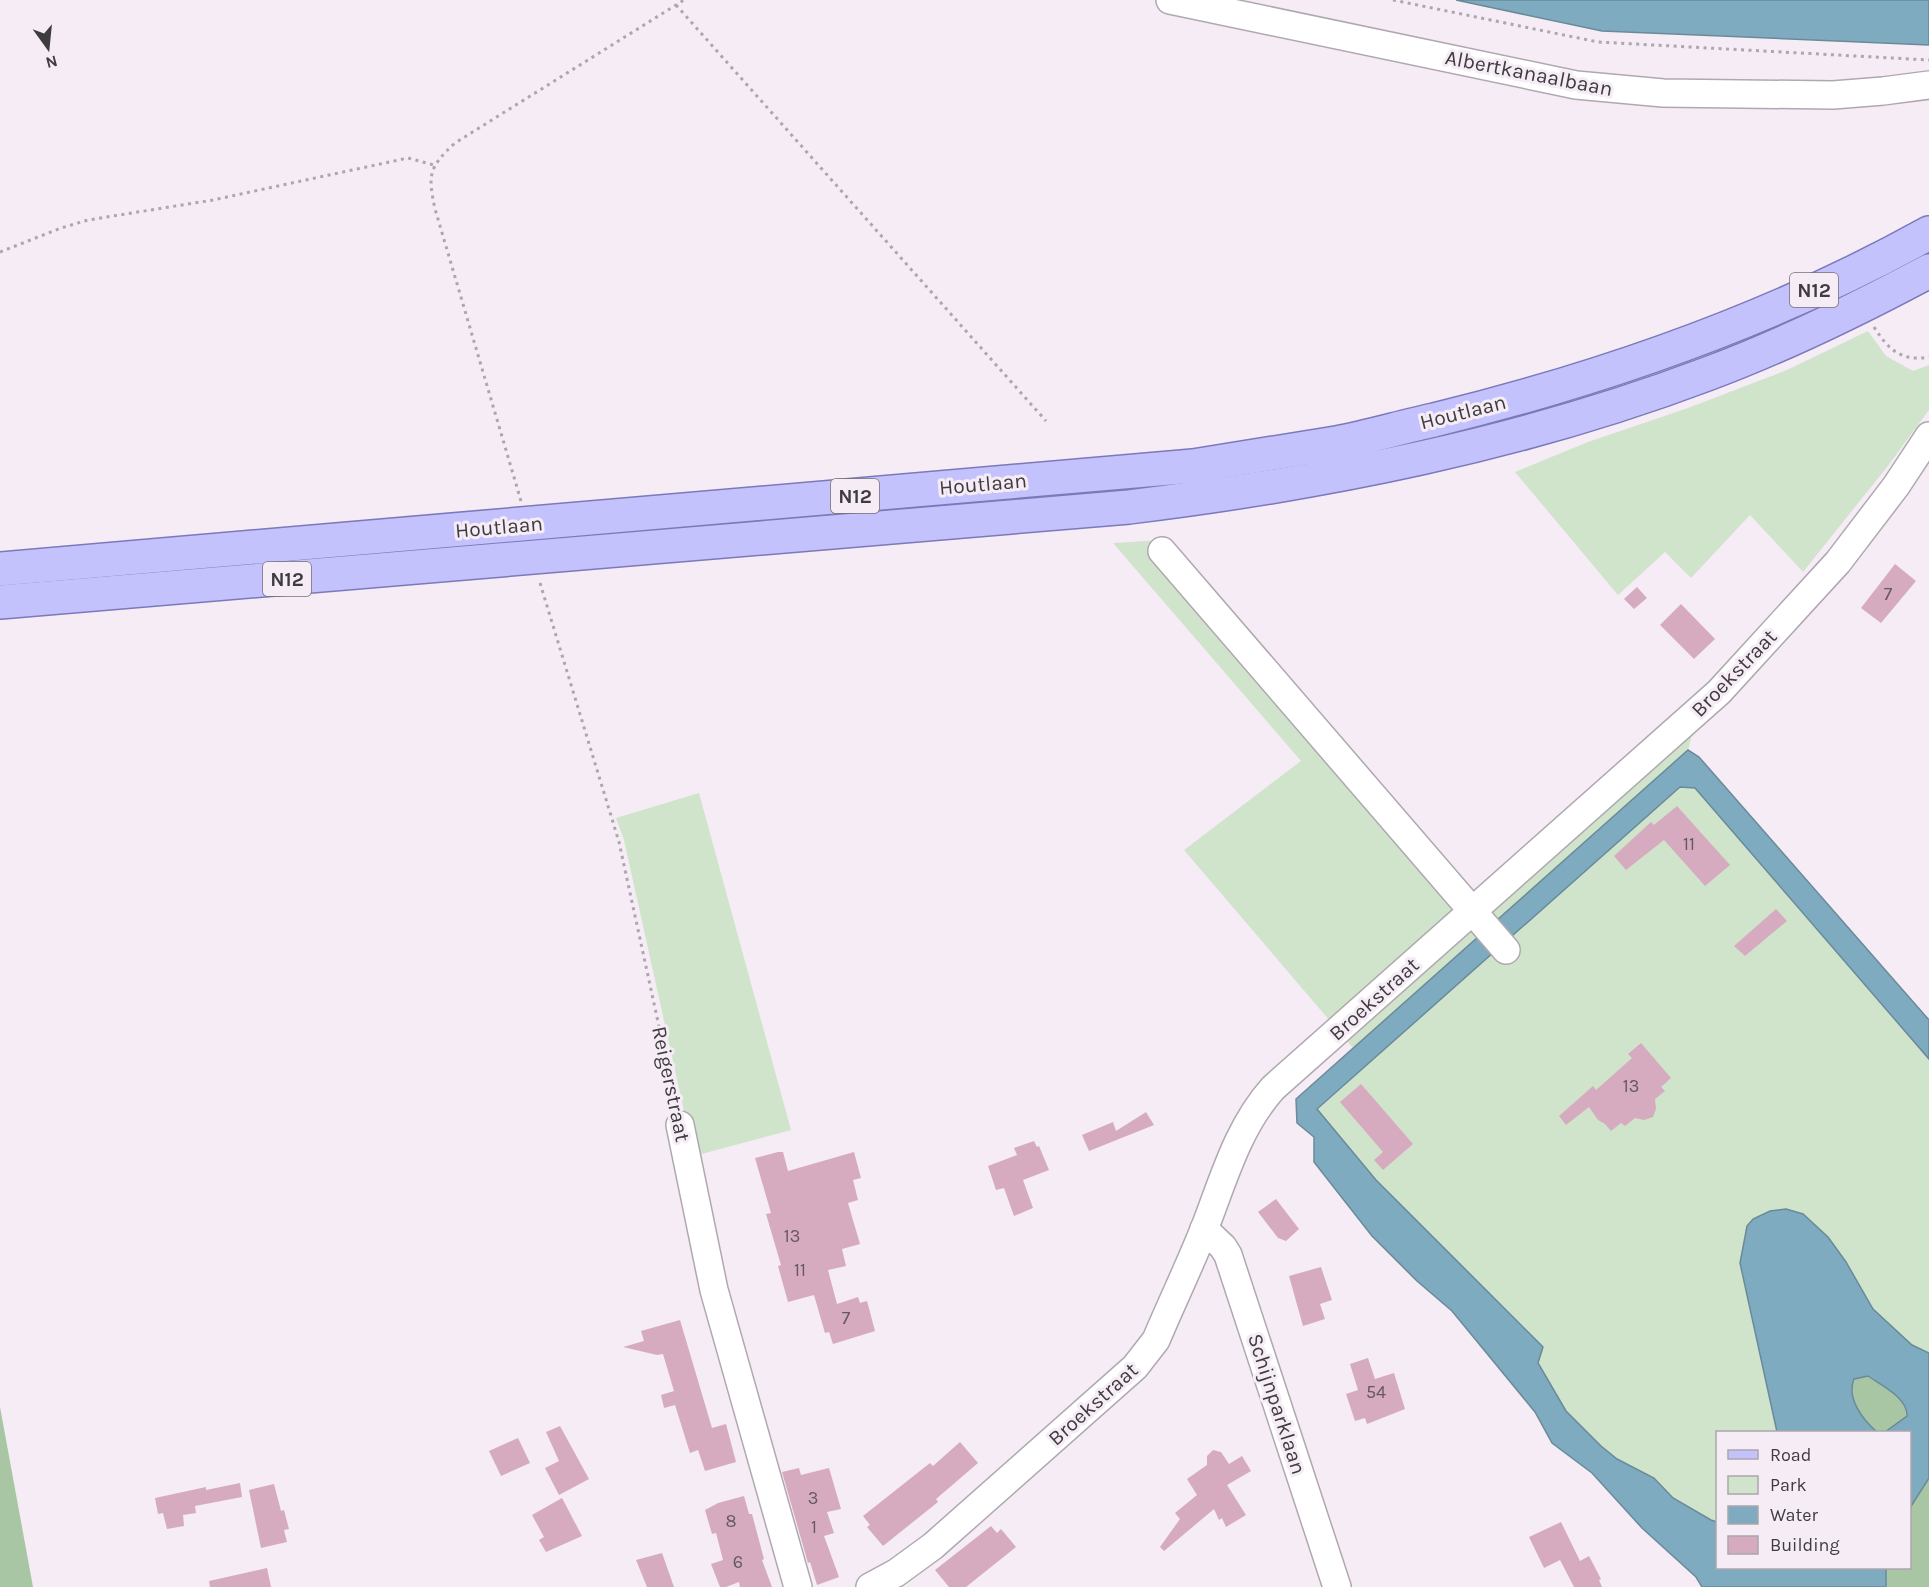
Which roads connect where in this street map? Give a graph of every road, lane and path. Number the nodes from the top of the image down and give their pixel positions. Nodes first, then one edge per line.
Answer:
1 (684, 0) edge
2 (1170, 0) edge
3 (1394, 0) edge
4 (676, 5) junction
5 (1929, 60) edge
6 (1929, 85) edge
7 (434, 165) junction
8 (1929, 233) edge
9 (0, 252) edge
10 (1929, 271) edge
11 (1871, 322) dead end
12 (1929, 357) edge
13 (1046, 421) dead end
14 (1929, 436) edge
15 (523, 524) junction
16 (1162, 551) dead end
17 (0, 569) edge
18 (540, 583) dead end
19 (0, 602) edge
20 (1477, 919) junction
21 (1506, 951) dead end
22 (680, 1125) joint
23 (1204, 1229) junction
24 (798, 1587) edge
25 (870, 1587) edge
26 (1337, 1587) edge

1 - 4 path
2 - 6 street, Albertkanaalbaan
3 - 5 path, Albertkanaalbaan
4 - 7 path
4 - 13 path
7 - 9 path
7 - 15 path
8 - 15 main road, Houtlaan / N12
10 - 19 main road, Houtlaan / N12
11 - 12 path
14 - 20 street, Broekstraat
15 - 17 main road, Houtlaan / N12
16 - 20 street
18 - 22 path, Reigerstraat
20 - 21 street
20 - 23 street, Broekstraat
22 - 24 street, Reigerstraat
23 - 25 street, Broekstraat
23 - 26 street, Schijnparklaan

